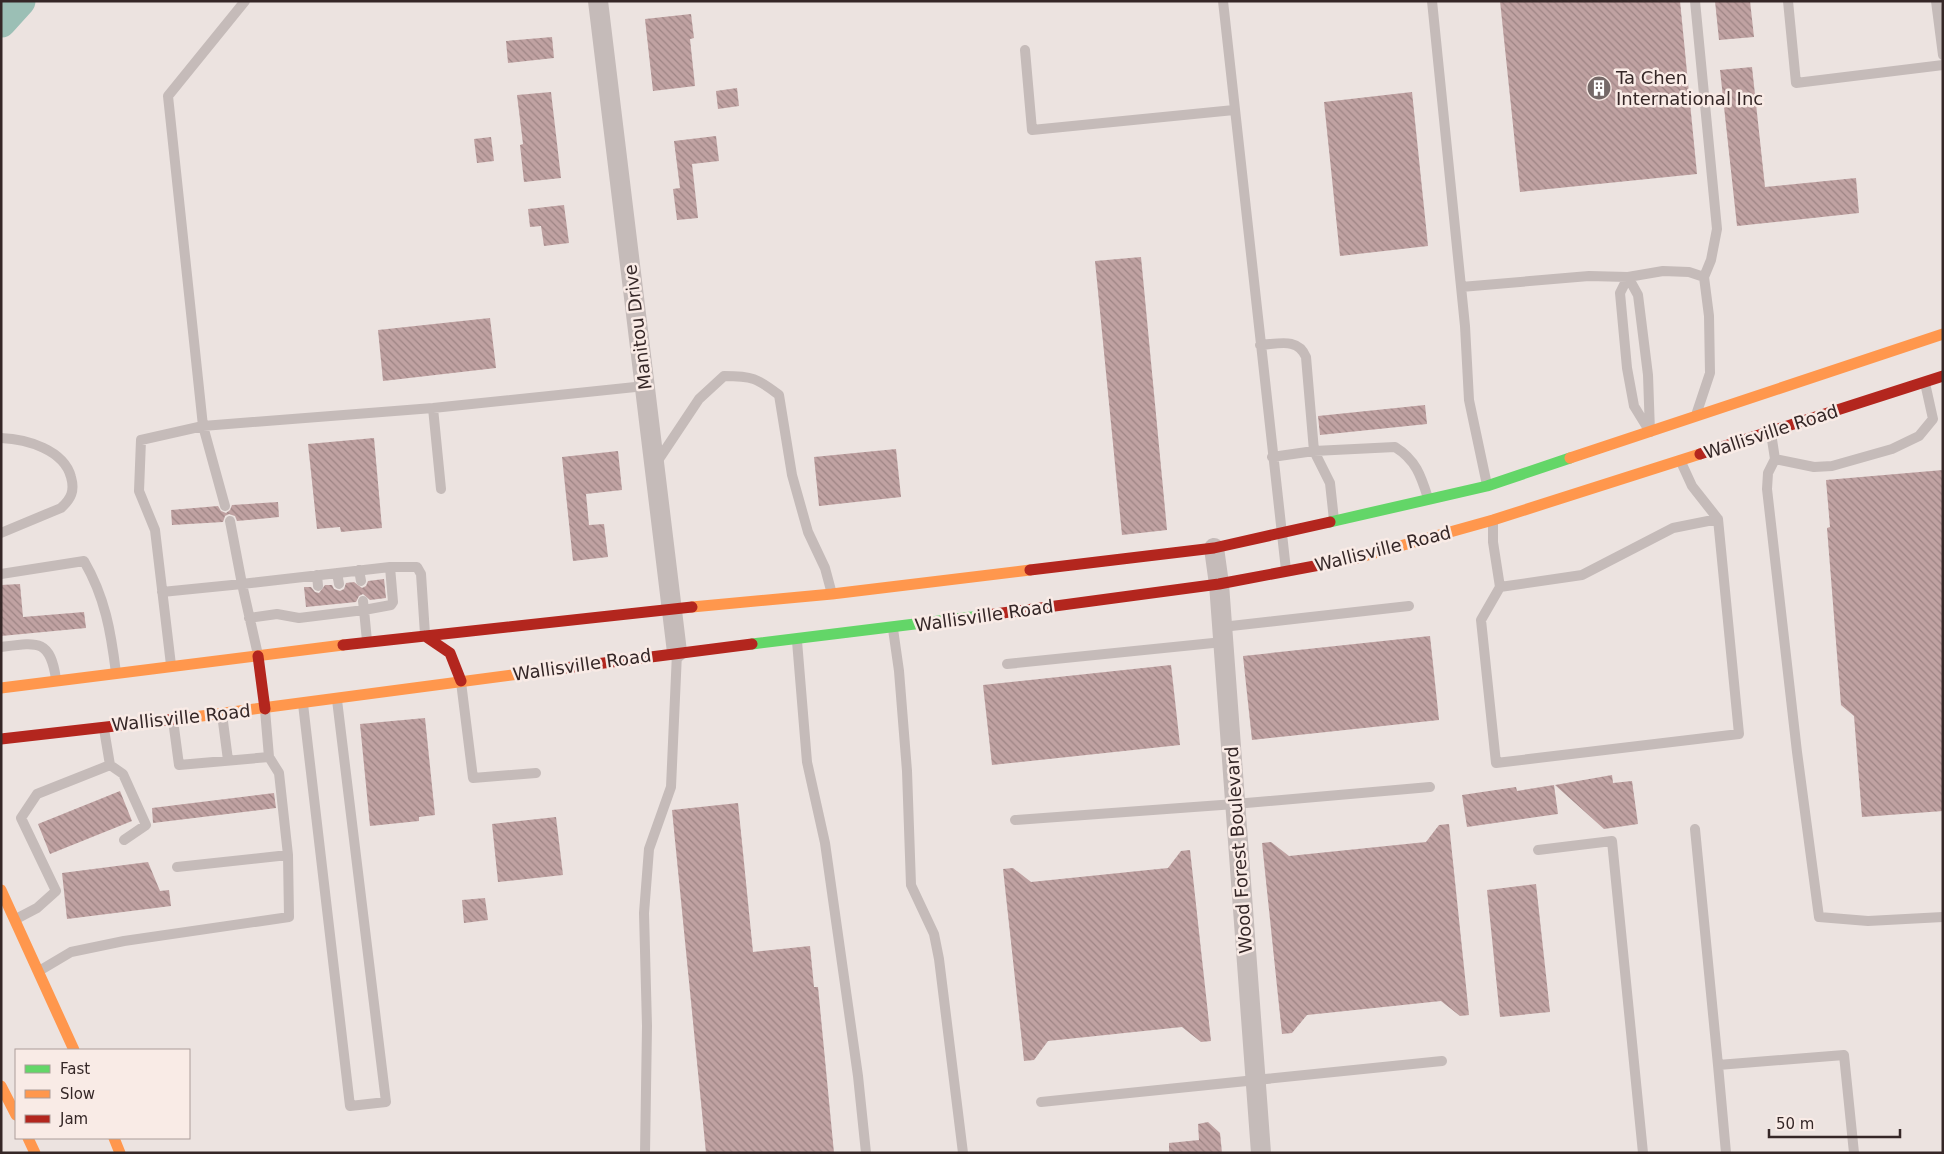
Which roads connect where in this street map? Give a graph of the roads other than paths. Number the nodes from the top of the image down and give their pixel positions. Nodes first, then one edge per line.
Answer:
1 (245, 1) edge
2 (598, 1) edge
3 (1223, 1) edge
4 (1432, 1) edge
5 (1695, 1) edge
6 (1788, 1) edge
7 (1936, 1) edge
8 (1942, 42) edge
9 (1025, 50) dead end
10 (1943, 55) edge
11 (1943, 65) edge
12 (1234, 110) junction
13 (1628, 277) junction
14 (1704, 277) junction
15 (1461, 287) junction
16 (1943, 334) edge
17 (1260, 345) junction
18 (1943, 376) edge
19 (1925, 382) junction
20 (645, 386) junction
21 (433, 408) junction
22 (1695, 417) junction
23 (203, 426) junction
24 (1770, 427) junction
25 (1650, 432) junction
26 (1, 438) edge
27 (1314, 451) junction
28 (1272, 457) junction
29 (1775, 459) junction
30 (1680, 460) junction
31 (654, 467) junction
32 (441, 489) dead end
33 (1488, 491) junction
34 (1429, 500) junction
35 (225, 506) dead end
36 (1492, 516) junction
37 (1718, 519) junction
38 (230, 521) dead end
39 (1334, 522) junction
40 (1, 533) edge
41 (1281, 534) junction
42 (1214, 548) junction
43 (390, 567) junction
44 (359, 570) junction
45 (1286, 571) junction
46 (337, 573) junction
47 (1, 574) edge
48 (316, 575) junction
49 (361, 582) dead end
50 (242, 584) junction
51 (339, 584) dead end
52 (1219, 584) junction
53 (318, 586) dead end
54 (1500, 588) junction
55 (162, 592) junction
56 (833, 599) junction
57 (363, 605) junction
58 (1409, 606) dead end
59 (670, 609) junction
60 (249, 618) junction
61 (837, 619) dead end
62 (893, 628) junction
63 (840, 635) junction
64 (1223, 635) junction
65 (425, 636) junction
66 (797, 639) junction
67 (367, 642) junction
68 (1, 647) edge
69 (677, 652) junction
70 (258, 656) junction
71 (1007, 664) dead end
72 (171, 666) junction
73 (116, 673) junction
74 (56, 680) junction
75 (461, 681) junction
76 (1, 688) edge
77 (337, 698) junction
78 (303, 704) junction
79 (265, 709) junction
80 (222, 713) junction
81 (173, 719) junction
82 (104, 726) junction
83 (7, 738) edge
84 (1, 747) edge
85 (269, 757) junction
86 (228, 760) junction
87 (110, 765) junction
88 (536, 773) dead end
89 (1430, 786) dead end
90 (1235, 804) junction
91 (1015, 820) dead end
92 (1695, 828) dead end
93 (124, 840) dead end
94 (1538, 850) dead end
95 (288, 855) junction
96 (177, 867) dead end
97 (1, 890) edge
98 (1943, 917) edge
99 (15, 920) junction
100 (38, 971) junction
101 (74, 1049) edge
102 (1442, 1061) dead end
103 (1718, 1065) junction
104 (1255, 1081) junction
105 (1, 1086) edge
106 (1041, 1102) dead end
107 (15, 1114) edge
108 (28, 1139) edge
109 (114, 1139) edge
110 (35, 1153) edge
111 (120, 1153) edge
112 (645, 1153) edge
113 (866, 1153) edge
114 (963, 1153) edge
115 (1261, 1153) edge
116 (1644, 1153) edge
117 (1726, 1153) edge
118 (1854, 1153) edge

1 - 23 lane
2 - 20 street, Manitou Drive
3 - 12 lane
4 - 15 lane
5 - 14 lane
6 - 11 lane
7 - 8 lane
8 - 10 lane
9 - 12 lane
12 - 17 lane
13 - 14 lane
13 - 15 lane
13 - 25 lane
13 - 25 lane
14 - 22 lane
15 - 33 lane
16 - 22 main road, Wallisville Road
17 - 27 lane
17 - 28 lane
18 - 19 main road, Wallisville Road
19 - 24 main road, Wallisville Road
19 - 29 lane
20 - 21 lane
20 - 31 street, Manitou Drive
21 - 23 lane
21 - 32 lane
22 - 25 main road, Wallisville Road
23 - 35 lane
23 - 55 lane
24 - 29 lane
24 - 30 main road, Wallisville Road
25 - 33 main road, Wallisville Road
26 - 40 lane
27 - 28 lane
27 - 34 lane
27 - 39 lane
28 - 41 lane
29 - 98 lane
30 - 36 main road, Wallisville Road
30 - 37 lane
31 - 56 lane
31 - 59 street, Manitou Drive
33 - 34 main road, Wallisville Road
34 - 39 main road, Wallisville Road
36 - 45 main road, Wallisville Road
36 - 54 lane
37 - 54 lane
37 - 54 lane
38 - 50 lane
39 - 41 main road, Wallisville Road
41 - 42 main road, Wallisville Road
41 - 45 lane
42 - 52 street, Wood Forest Boulevard
42 - 56 main road, Wallisville Road
43 - 44 lane
43 - 57 lane
43 - 65 lane
44 - 46 lane
44 - 49 lane
45 - 52 main road, Wallisville Road
46 - 48 lane
46 - 51 lane
47 - 73 lane
48 - 50 lane
48 - 53 lane
50 - 55 lane
50 - 60 lane
52 - 62 main road, Wallisville Road
52 - 64 street, Wood Forest Boulevard
55 - 72 lane
56 - 59 main road, Wallisville Road
57 - 60 lane
57 - 67 lane
58 - 64 lane
59 - 65 main road, Wallisville Road
59 - 69 street, Manitou Drive
60 - 70 lane
61 - 63 main road
62 - 63 main road, Wallisville Road
62 - 114 lane
63 - 66 main road, Wallisville Road
64 - 71 lane
64 - 90 street, Wood Forest Boulevard
65 - 67 main road, Wallisville Road
65 - 75 main road
66 - 69 main road, Wallisville Road
66 - 113 lane
67 - 70 main road, Wallisville Road
68 - 74 lane
69 - 75 main road, Wallisville Road
69 - 112 lane
70 - 72 main road, Wallisville Road
70 - 79 main road
72 - 73 main road, Wallisville Road
73 - 74 main road, Wallisville Road
74 - 76 main road, Wallisville Road
75 - 77 main road, Wallisville Road
75 - 88 lane
77 - 78 main road, Wallisville Road
77 - 78 lane
78 - 79 main road, Wallisville Road
79 - 80 main road, Wallisville Road
79 - 85 lane
80 - 81 main road, Wallisville Road
80 - 86 lane
81 - 82 main road, Wallisville Road
81 - 86 lane
82 - 83 main road, Wallisville Road
82 - 87 lane
83 - 84 main road
85 - 86 lane
85 - 95 lane
87 - 93 lane
87 - 99 lane
89 - 90 lane
90 - 91 lane
90 - 104 street, Wood Forest Boulevard
92 - 103 lane
94 - 116 lane
95 - 96 lane
95 - 100 lane
97 - 99 main road
99 - 100 main road
100 - 101 main road
102 - 104 lane
103 - 117 lane
103 - 118 lane
104 - 106 lane
104 - 115 street, Wood Forest Boulevard
105 - 107 main road
108 - 110 main road
109 - 111 main road

